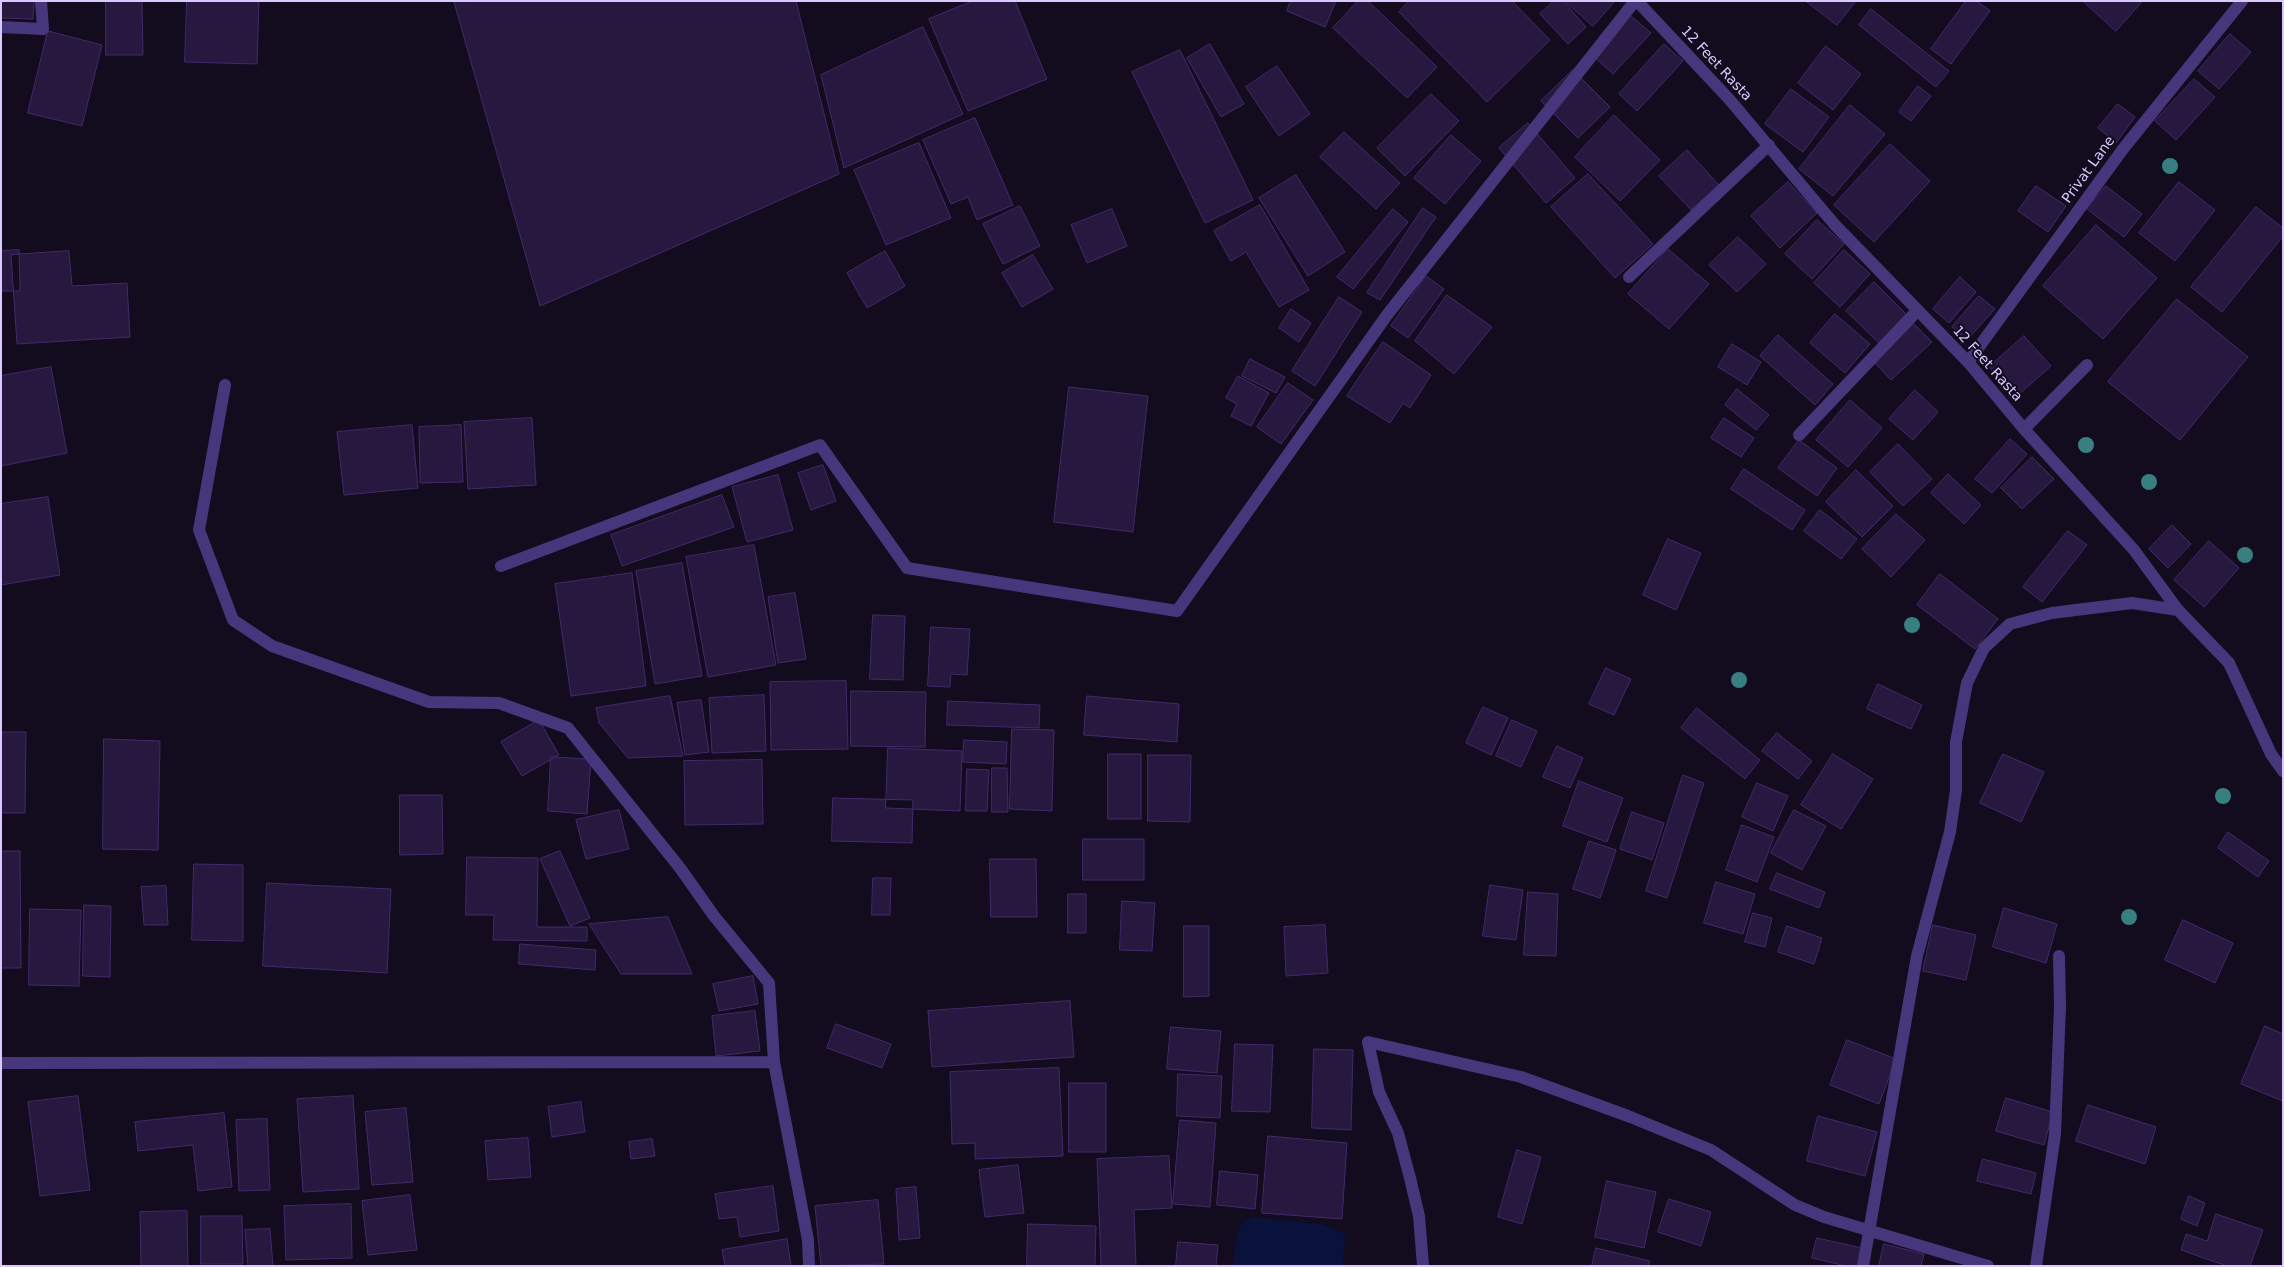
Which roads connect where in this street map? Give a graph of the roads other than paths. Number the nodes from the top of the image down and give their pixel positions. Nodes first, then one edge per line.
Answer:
1 (41, 1) edge
2 (1636, 1) edge
3 (2242, 1) edge
4 (1, 26) edge
5 (1769, 145) junction
6 (1629, 277) dead end
7 (1917, 311) junction
8 (1968, 362) junction
9 (2087, 365) dead end
10 (225, 385) dead end
11 (2024, 429) junction
12 (1799, 435) dead end
13 (500, 566) dead end
14 (2178, 610) junction
15 (2283, 771) edge
16 (2059, 956) dead end
17 (774, 1062) junction
18 (1, 1063) edge
19 (1868, 1231) junction
20 (809, 1266) edge
21 (1424, 1266) edge
22 (1863, 1266) edge
23 (1988, 1266) edge
24 (2036, 1266) edge

1 - 4 street
2 - 5 street, 12 Feet Rasta
2 - 13 street
3 - 8 street, Privat Lane
5 - 6 street
5 - 7 street, 12 Feet Rasta
7 - 8 street, 12 Feet Rasta
7 - 12 street
8 - 11 street, 12 Feet Rasta
9 - 11 street
10 - 17 street
11 - 14 street, 12 Feet Rasta
14 - 15 street, 12 Feet Rasta
14 - 19 street
16 - 24 street
17 - 18 street
17 - 20 street
19 - 21 street
19 - 22 street
19 - 23 street

